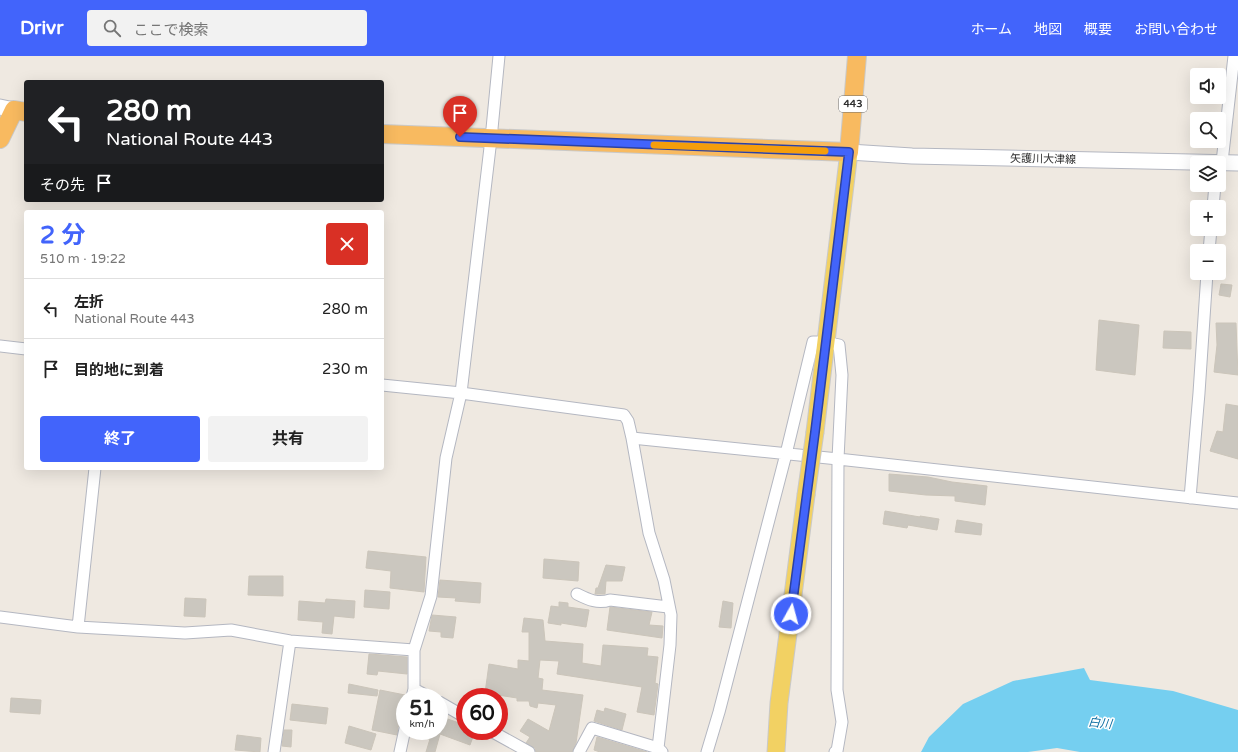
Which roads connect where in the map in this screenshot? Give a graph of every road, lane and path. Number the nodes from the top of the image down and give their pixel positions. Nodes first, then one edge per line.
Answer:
1 (499, 56) edge
2 (857, 56) edge
3 (1234, 56) edge
4 (13, 110) edge
5 (384, 134) edge
6 (0, 139) edge
7 (491, 139) junction
8 (849, 152) junction
9 (1221, 156) edge
10 (1238, 163) edge
11 (1190, 165) edge
12 (1226, 165) edge
13 (1207, 280) edge
14 (825, 342) junction
15 (0, 346) edge
16 (24, 349) edge
17 (384, 385) edge
18 (461, 393) junction
19 (632, 438) junction
20 (786, 454) junction
21 (838, 459) junction
22 (95, 470) edge
23 (1190, 498) junction
24 (1238, 503) edge
25 (578, 594) dead end
26 (668, 607) junction
27 (0, 617) edge
28 (78, 627) junction
29 (290, 640) junction
30 (414, 650) junction
31 (413, 688) edge
32 (403, 740) edge
33 (507, 740) edge
34 (660, 750) edge
35 (274, 752) edge
36 (400, 752) edge
37 (529, 752) edge
38 (579, 752) edge
39 (707, 752) edge
40 (776, 752) edge
41 (834, 752) edge

1 - 7 street
2 - 8 highway, 443
3 - 9 street
4 - 6 highway
5 - 7 highway
7 - 8 highway
7 - 18 street
8 - 11 main road, 矢護川大津線
8 - 14 main road
10 - 12 main road, 矢護川大津線
13 - 23 street
14 - 20 street
14 - 21 street
14 - 40 main road, bridge
15 - 16 street
17 - 18 street
18 - 19 street
18 - 30 street
19 - 20 street
19 - 26 street
20 - 21 street
20 - 39 street
21 - 23 street
21 - 41 street
22 - 28 street
23 - 24 street
25 - 26 street
26 - 34 street
27 - 28 street
28 - 29 street
29 - 30 street
29 - 35 street
30 - 31 street
32 - 36 street
33 - 37 street
34 - 38 street

